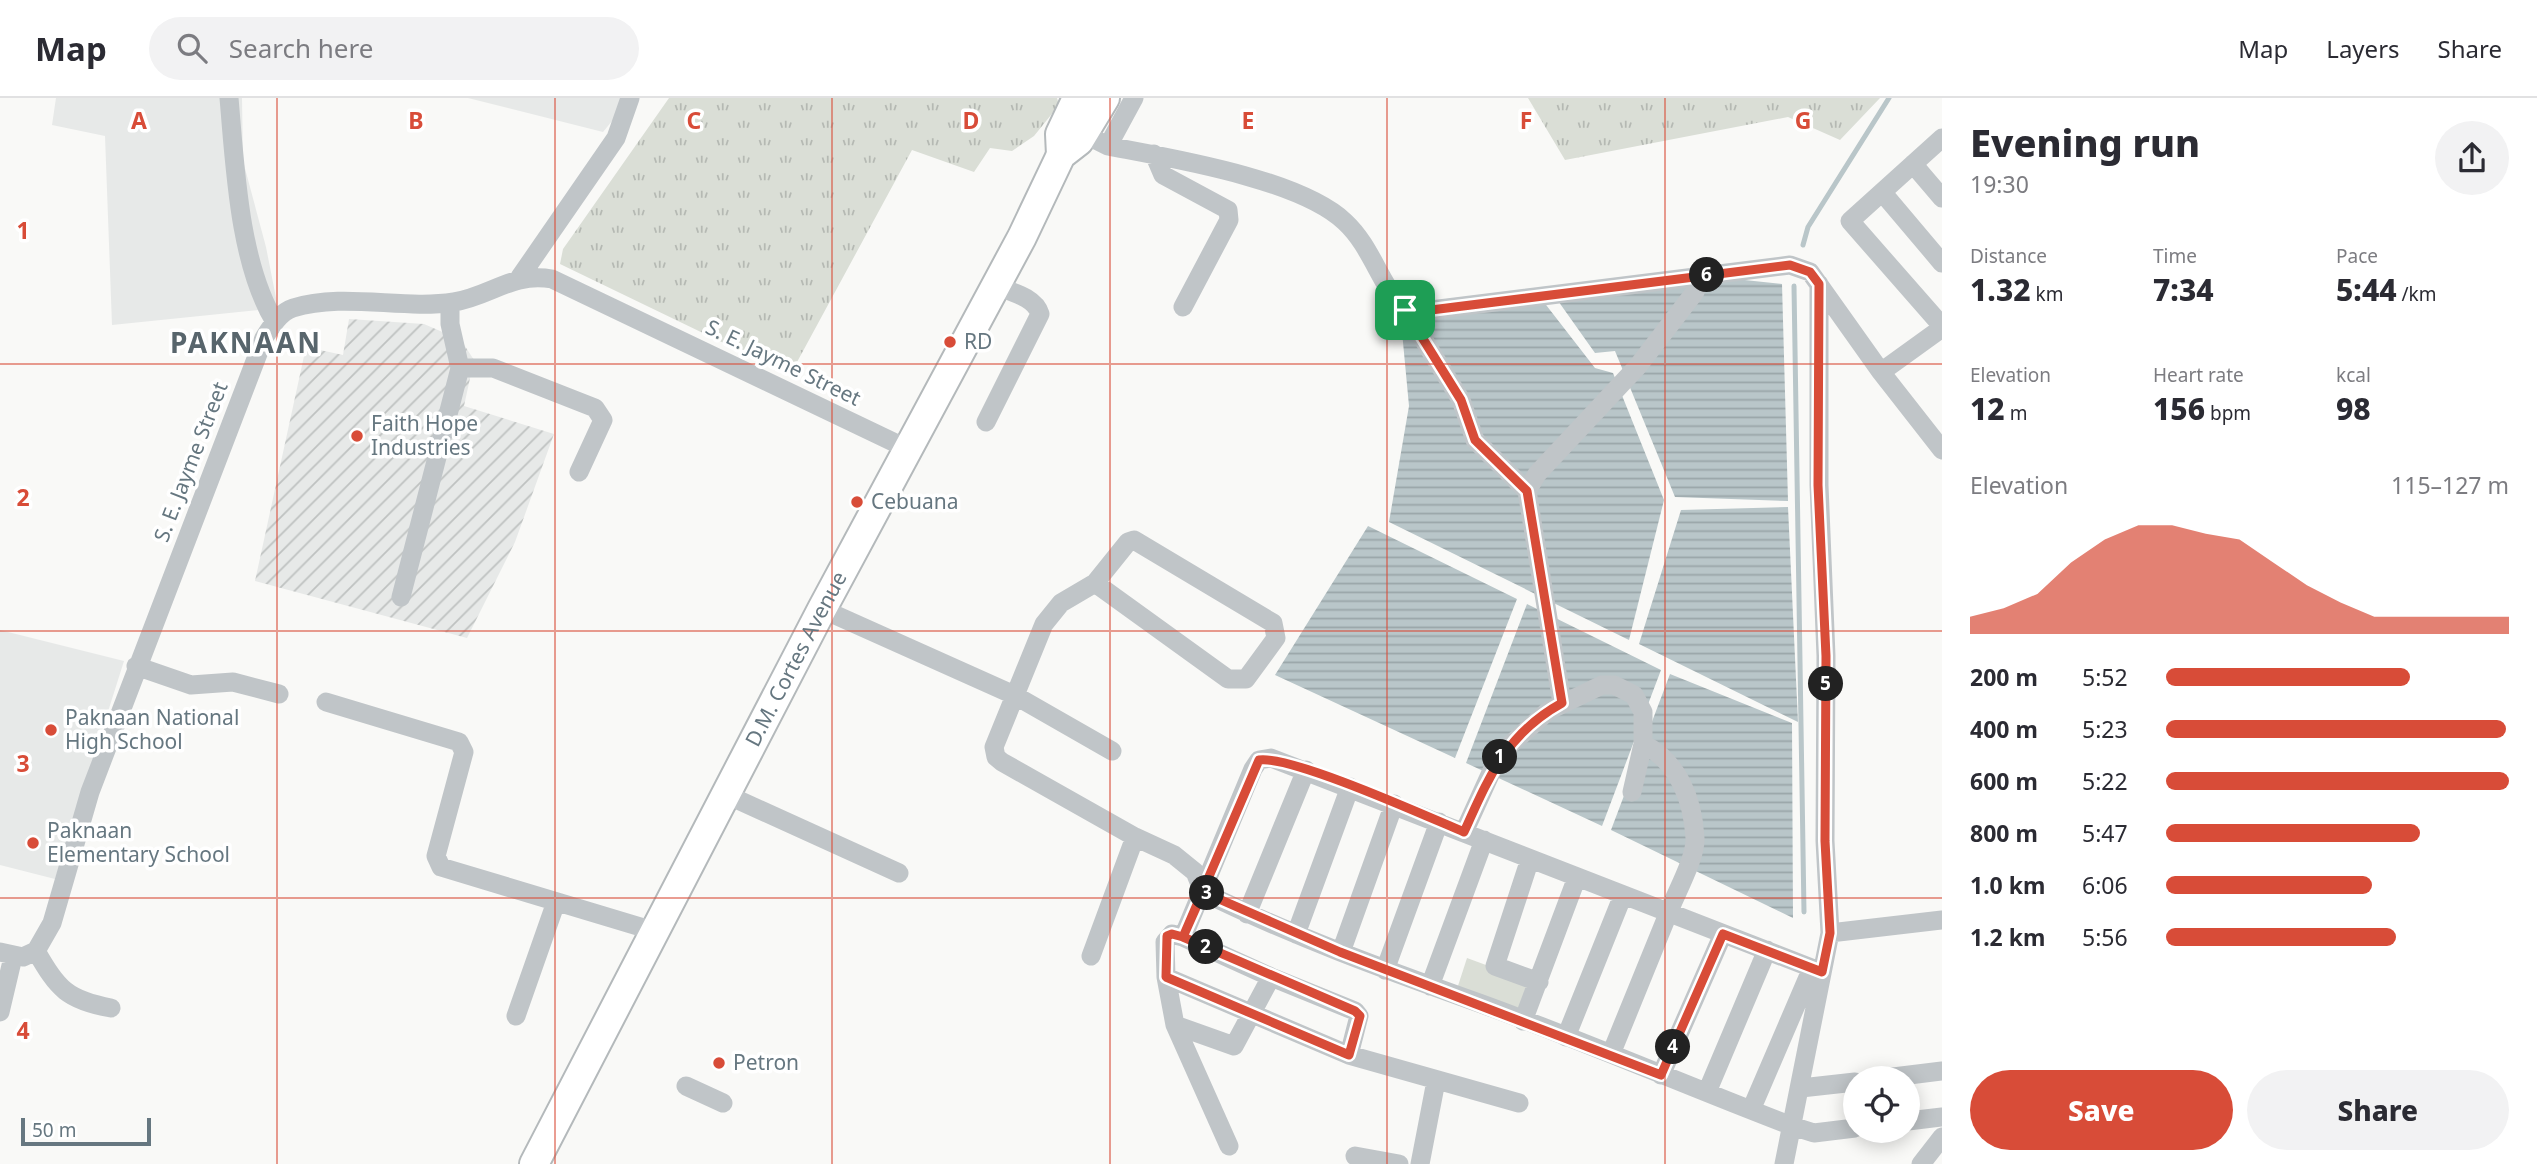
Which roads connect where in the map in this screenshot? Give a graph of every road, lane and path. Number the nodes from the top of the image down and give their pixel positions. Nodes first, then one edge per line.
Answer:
1 (229, 98) edge
2 (630, 98) edge
3 (1105, 98) edge
4 (1134, 98) edge
5 (1080, 119) edge
6 (1942, 138) edge
7 (1154, 154) junction
8 (1913, 164) junction
9 (1882, 192) junction
10 (1942, 198) edge
11 (1942, 263) edge
12 (1700, 276) junction
13 (520, 278) junction
14 (1814, 278) junction
15 (996, 286) junction
16 (450, 303) junction
17 (1184, 307) dead end
18 (1405, 310) junction
19 (275, 321) junction
20 (1942, 327) edge
21 (460, 368) junction
22 (1881, 372) junction
23 (986, 422) dead end
24 (910, 450) junction
25 (1942, 450) edge
26 (579, 472) dead end
27 (1527, 491) junction
28 (1095, 583) junction
29 (401, 597) dead end
30 (822, 609) junction
31 (136, 666) junction
32 (279, 694) dead end
33 (1014, 695) junction
34 (326, 702) dead end
35 (1562, 703) junction
36 (1643, 744) junction
37 (1112, 751) dead end
38 (1306, 770) junction
39 (1350, 787) junction
40 (1632, 792) dead end
41 (725, 794) junction
42 (1394, 804) junction
43 (1439, 822) junction
44 (1464, 832) junction
45 (1135, 837) junction
46 (1484, 840) junction
47 (1530, 859) junction
48 (899, 873) dead end
49 (1577, 877) junction
50 (1203, 892) junction
51 (1623, 895) junction
52 (556, 902) junction
53 (1669, 912) junction
54 (1247, 914) junction
55 (1942, 919) edge
56 (654, 931) junction
57 (1830, 933) junction
58 (1296, 934) junction
59 (1723, 934) junction
60 (1183, 937) junction
61 (1767, 950) junction
62 (36, 951) junction
63 (1340, 952) junction
64 (6, 955) edge
65 (1091, 956) dead end
66 (1385, 970) junction
67 (1817, 970) junction
68 (1166, 977) junction
69 (1271, 977) junction
70 (1539, 982) junction
71 (1430, 986) junction
72 (111, 1008) dead end
73 (0, 1012) edge
74 (516, 1016) dead end
75 (1252, 1016) junction
76 (1523, 1021) junction
77 (1175, 1025) junction
78 (1566, 1037) junction
79 (1611, 1054) junction
80 (1349, 1055) junction
81 (1942, 1071) edge
82 (1920, 1074) edge
83 (1661, 1075) junction
84 (1436, 1081) junction
85 (1843, 1083) edge
86 (686, 1086) dead end
87 (1801, 1088) junction
88 (1707, 1093) junction
89 (723, 1103) dead end
90 (1519, 1103) dead end
91 (1751, 1110) junction
92 (1942, 1117) edge
93 (1920, 1120) edge
94 (1792, 1126) junction
95 (1843, 1129) edge
96 (1942, 1137) edge
97 (1228, 1146) dead end
98 (1354, 1156) dead end
99 (534, 1164) edge
100 (1399, 1164) edge
101 (1420, 1164) edge
102 (1784, 1164) edge
103 (1921, 1164) edge

1 - 19 street
2 - 13 street
3 - 5 highway, D.M. Cortes Avenue
4 - 5 street
5 - 7 street
5 - 15 highway, D.M. Cortes Avenue
6 - 8 street
7 - 17 street
7 - 18 street
8 - 9 street
8 - 10 street
9 - 11 street
9 - 20 street
12 - 14 street
12 - 18 street
12 - 27 street
13 - 16 street, S. E. Jayme Street
13 - 24 street, S. E. Jayme Street
14 - 22 street
14 - 57 street
15 - 23 street
15 - 24 highway, D.M. Cortes Avenue
16 - 19 street, S. E. Jayme Street
16 - 21 street
18 - 27 street
19 - 31 street, S. E. Jayme Street
20 - 22 street
21 - 26 street
21 - 29 street
22 - 25 street
24 - 30 highway, D.M. Cortes Avenue
27 - 35 street
28 - 28 street
28 - 33 street
30 - 33 street
30 - 41 highway, D.M. Cortes Avenue
31 - 32 street
31 - 62 street, S. E. Jayme Street
33 - 37 street
33 - 45 street
34 - 52 street
35 - 36 street
35 - 44 street
36 - 40 street
36 - 53 street
38 - 39 street
38 - 50 street
38 - 54 street
39 - 42 street
39 - 58 street
41 - 48 street
41 - 56 highway, D.M. Cortes Avenue
42 - 43 street
42 - 63 street
43 - 44 street
43 - 66 street
44 - 46 street
45 - 50 street
45 - 65 street
46 - 47 street
46 - 71 street
47 - 49 street
47 - 70 street
49 - 51 street
49 - 70 street
50 - 54 street
50 - 60 street
51 - 53 street
51 - 78 street
52 - 56 street
52 - 74 street
53 - 59 street
53 - 79 street
54 - 58 street
55 - 57 street
56 - 99 highway, D.M. Cortes Avenue
57 - 67 street
58 - 63 street
59 - 61 street
59 - 83 street
60 - 68 street
60 - 69 street
61 - 67 street
61 - 88 street
62 - 64 street
62 - 72 street
63 - 66 street
64 - 73 street
66 - 71 street
67 - 87 street
67 - 91 street
68 - 75 street
68 - 77 street
69 - 75 street
69 - 80 street
70 - 76 street
71 - 76 street
75 - 77 street
75 - 80 street
76 - 78 street
77 - 97 street
78 - 79 street
79 - 83 street
80 - 84 street
81 - 82 street
83 - 88 street
84 - 90 street
84 - 101 street
85 - 87 street
86 - 89 street
87 - 94 street
88 - 91 street
91 - 94 street
92 - 93 street
94 - 95 street
94 - 102 street
96 - 103 street
98 - 100 street

